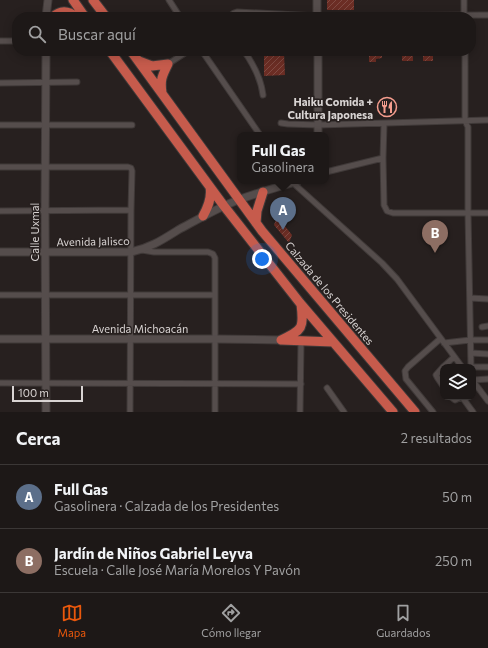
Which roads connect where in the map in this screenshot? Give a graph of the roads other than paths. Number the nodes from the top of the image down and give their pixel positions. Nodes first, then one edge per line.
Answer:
1 (43, 0) edge
2 (48, 0) edge
3 (73, 0) edge
4 (94, 0) edge
5 (168, 0) edge
6 (317, 0) edge
7 (464, 0) edge
8 (46, 12) edge
9 (46, 12) edge
10 (81, 12) edge
11 (102, 12) edge
12 (176, 12) edge
13 (317, 12) edge
14 (464, 12) edge
15 (488, 15) edge
16 (476, 16) edge
17 (0, 41) edge
18 (12, 41) edge
19 (46, 56) edge
20 (114, 56) edge
21 (135, 56) edge
22 (180, 56) edge
23 (205, 56) edge
24 (248, 56) edge
25 (318, 56) edge
26 (464, 56) edge
27 (139, 61) junction
28 (168, 64) junction
29 (77, 82) dead end
30 (0, 83) edge
31 (45, 83) junction
32 (162, 93) junction
33 (263, 95) dead end
34 (488, 120) edge
35 (465, 121) junction
36 (281, 122) dead end
37 (132, 124) dead end
38 (384, 124) junction
39 (0, 125) edge
40 (45, 125) junction
41 (318, 125) junction
42 (258, 132) edge
43 (318, 132) edge
44 (383, 158) junction
45 (0, 167) edge
46 (45, 167) junction
47 (329, 171) edge
48 (288, 184) edge
49 (296, 184) edge
50 (209, 185) junction
51 (263, 192) junction
52 (240, 199) junction
53 (224, 206) junction
54 (131, 210) junction
55 (0, 211) edge
56 (45, 211) junction
57 (468, 213) junction
58 (488, 213) edge
59 (203, 216) junction
60 (256, 223) junction
61 (142, 250) junction
62 (0, 252) edge
63 (45, 252) junction
64 (131, 252) junction
65 (130, 294) junction
66 (0, 295) edge
67 (45, 295) junction
68 (214, 295) junction
69 (470, 298) junction
70 (488, 299) edge
71 (300, 303) junction
72 (488, 326) edge
73 (482, 327) dead end
74 (0, 339) edge
75 (131, 339) junction
76 (215, 339) junction
77 (440, 339) junction
78 (46, 340) junction
79 (281, 340) junction
80 (470, 340) junction
81 (488, 340) edge
82 (301, 342) junction
83 (333, 342) junction
84 (444, 344) junction
85 (471, 353) junction
86 (488, 354) edge
87 (454, 357) junction
88 (446, 364) edge
89 (460, 364) edge
90 (471, 364) edge
91 (476, 367) edge
92 (488, 367) edge
93 (440, 370) edge
94 (488, 380) edge
95 (476, 381) edge
96 (440, 382) edge
97 (0, 383) edge
98 (131, 383) junction
99 (46, 384) junction
100 (215, 384) junction
101 (301, 384) junction
102 (327, 388) dead end
103 (476, 389) edge
104 (463, 400) edge
105 (488, 401) edge
106 (46, 412) edge
107 (130, 412) edge
108 (215, 412) edge
109 (300, 412) edge
110 (344, 412) edge
111 (393, 412) edge
112 (415, 412) edge
113 (434, 412) edge
114 (473, 412) edge

1 - 8 street
2 - 9 street
3 - 10 highway
4 - 11 highway
5 - 12 street
6 - 13 street
7 - 14 street
15 - 16 street
17 - 18 street
19 - 31 street, Calle Uxmal
20 - 50 highway
21 - 27 highway, Calzada de los Presidentes
22 - 28 street
23 - 42 street
24 - 33 street
25 - 41 street
26 - 35 street
27 - 28 highway
27 - 32 highway, Calzada de los Presidentes
28 - 32 highway
29 - 31 street
30 - 31 street
31 - 40 street, Calle Uxmal
32 - 52 highway, Calzada de los Presidentes
34 - 35 street
35 - 38 street
35 - 57 street
36 - 41 street
37 - 40 street
38 - 41 street
38 - 44 street
39 - 40 street
40 - 46 street, Calle Uxmal
41 - 43 street
44 - 47 street
44 - 57 street
45 - 46 street
46 - 54 street
46 - 56 street, Calle Uxmal
48 - 51 street, Avenida Jalisco
49 - 77 street
50 - 53 highway
50 - 59 highway
51 - 52 street, Avenida Jalisco
51 - 60 highway
52 - 53 street, Avenida Jalisco
52 - 60 highway, Calzada de los Presidentes
53 - 59 street, Avenida Jalisco
53 - 71 highway
54 - 56 street
54 - 64 street
55 - 56 street
56 - 63 street, Calle Uxmal
57 - 58 street
57 - 69 street
59 - 61 street, Avenida Jalisco
60 - 112 highway, Calzada de los Presidentes
61 - 64 street, Avenida Jalisco
61 - 68 street
62 - 63 street, Avenida Jalisco
63 - 64 street, Avenida Jalisco
63 - 67 street, Calle Uxmal
64 - 65 street
65 - 67 street
65 - 68 street
65 - 75 street
66 - 67 street
67 - 78 street, Calle Uxmal
68 - 76 street
69 - 70 street
69 - 80 street
71 - 79 highway
71 - 83 highway
72 - 73 street
74 - 78 street, Avenida Michoacán
75 - 76 street, Avenida Michoacán
75 - 78 street, Avenida Michoacán
75 - 98 street
76 - 79 street, Avenida Michoacán
76 - 100 street
77 - 84 street
77 - 113 street
78 - 99 street, Calle Uxmal
79 - 82 highway
80 - 81 street
80 - 84 street
80 - 85 street
82 - 83 highway
82 - 101 street
83 - 111 highway
84 - 87 street
85 - 86 street
85 - 90 street
87 - 88 street
87 - 89 street
91 - 92 street
93 - 96 street
94 - 95 street
97 - 99 street
98 - 99 street
98 - 100 street
98 - 107 street
99 - 106 street, Calle Uxmal
100 - 101 street
100 - 108 street
101 - 109 street
102 - 110 street
103 - 105 street
104 - 114 street

